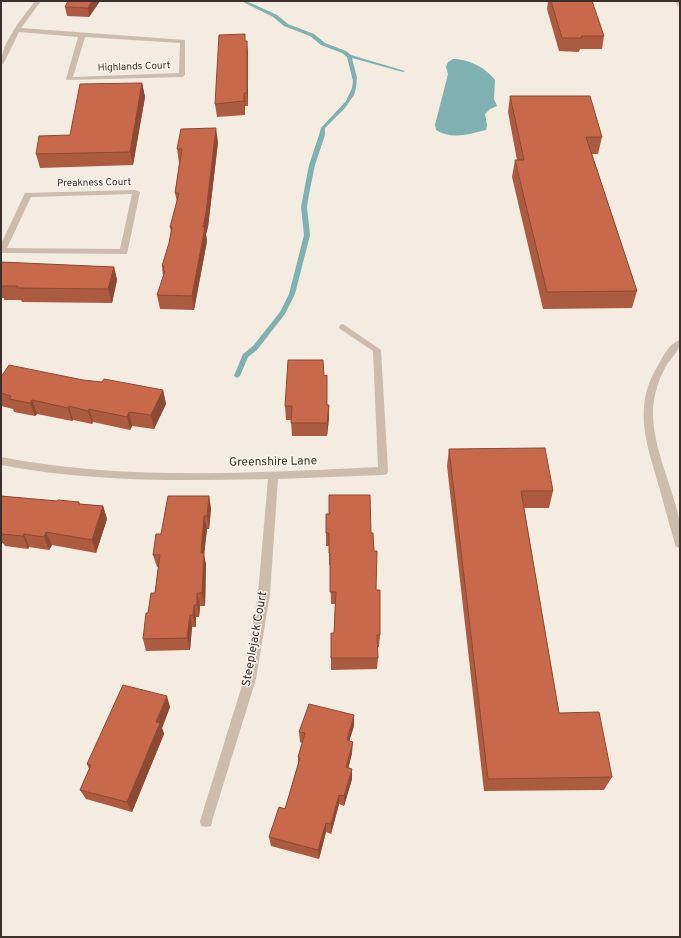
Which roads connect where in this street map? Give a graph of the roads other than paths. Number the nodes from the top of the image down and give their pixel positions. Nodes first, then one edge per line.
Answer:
1 (38, 1) edge
2 (678, 1) edge
3 (680, 5) edge
4 (16, 30) junction
5 (82, 35) junction
6 (1, 63) edge
7 (1, 250) edge
8 (343, 326) dead end
9 (680, 343) edge
10 (1, 461) edge
11 (273, 476) junction
12 (680, 544) edge
13 (206, 821) dead end

1 - 4 street
2 - 3 street
4 - 5 street, Highlands Court
4 - 6 street
5 - 5 street, Highlands Court
7 - 7 street, Preakness Court
8 - 11 street, Greenshire Lane
9 - 12 street
10 - 11 street, Greenshire Lane
11 - 13 street, Steeplejack Court

